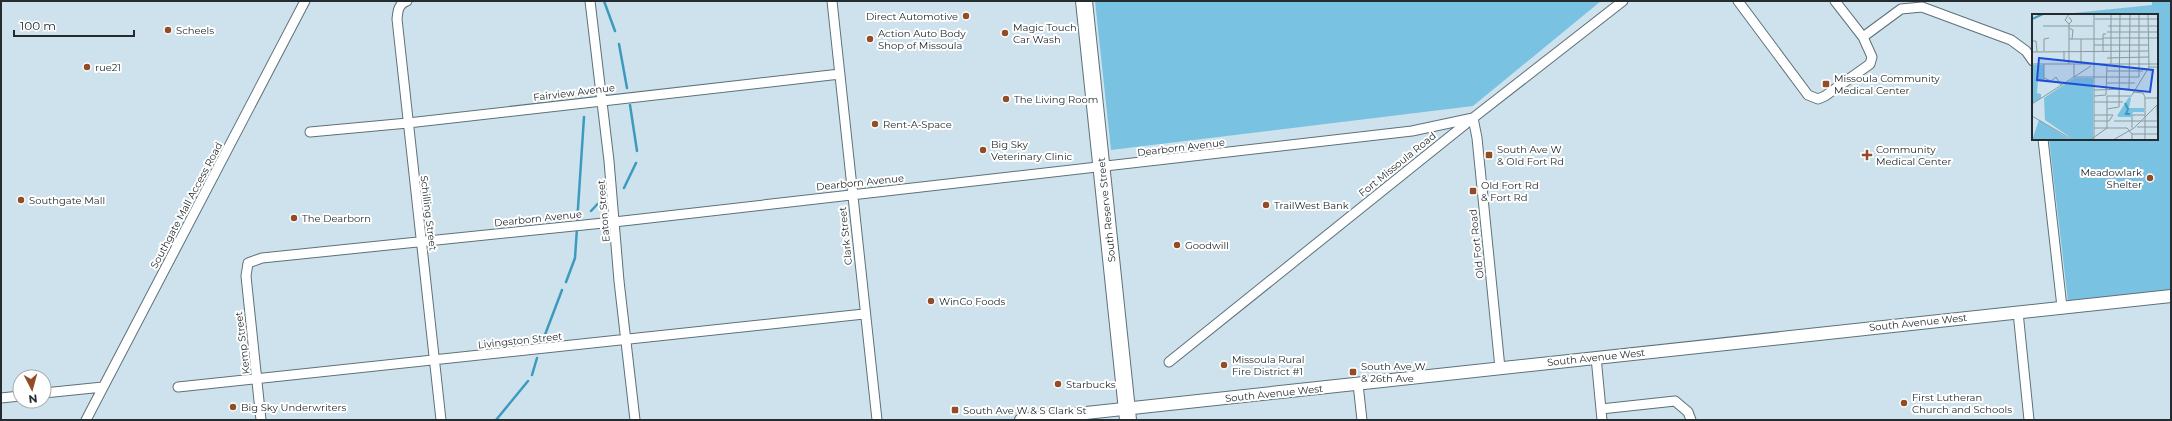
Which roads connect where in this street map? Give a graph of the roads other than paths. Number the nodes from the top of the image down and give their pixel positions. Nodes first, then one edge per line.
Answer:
1 (306, 1) edge
2 (406, 1) edge
3 (590, 1) edge
4 (832, 1) edge
5 (1084, 1) edge
6 (1623, 1) edge
7 (1738, 1) edge
8 (1835, 1) edge
9 (1863, 38) junction
10 (2032, 60) edge
11 (840, 74) junction
12 (602, 100) junction
13 (1473, 118) junction
14 (408, 123) junction
15 (310, 132) dead end
16 (2043, 140) edge
17 (1102, 167) junction
18 (852, 194) junction
19 (615, 222) junction
20 (423, 241) junction
21 (248, 264) joint
22 (2171, 296) edge
23 (2062, 307) junction
24 (2018, 312) junction
25 (864, 314) junction
26 (626, 340) junction
27 (1596, 357) junction
28 (435, 361) junction
29 (1169, 362) dead end
30 (1500, 368) junction
31 (257, 379) junction
32 (1358, 384) junction
33 (103, 387) junction
34 (178, 387) dead end
35 (52, 392) edge
36 (12, 397) edge
37 (1, 398) edge
38 (1602, 409) junction
39 (1127, 414) edge
40 (86, 420) edge
41 (261, 420) edge
42 (441, 420) edge
43 (635, 420) edge
44 (877, 420) edge
45 (1021, 420) edge
46 (1362, 420) edge
47 (1602, 420) edge
48 (1691, 420) edge
49 (2029, 420) edge

1 - 33 street, Southgate Mall Access Road
2 - 14 street, Schilling Street
3 - 12 street, Eaton Street
4 - 11 street, Clark Street
5 - 17 highway, South Reserve Street
6 - 13 street, Fort Missoula Road
7 - 9 street
8 - 9 street
9 - 10 street
11 - 12 street, Fairview Avenue
11 - 18 street, Clark Street
12 - 14 street, Fairview Avenue
12 - 19 street, Eaton Street
13 - 17 street, Dearborn Avenue
13 - 29 street, Fort Missoula Road
13 - 30 street, Old Fort Road
14 - 15 street, Fairview Avenue
14 - 20 street, Schilling Street
16 - 23 street
17 - 18 street, Dearborn Avenue
17 - 39 highway, South Reserve Street
18 - 19 street, Dearborn Avenue
18 - 25 street, Clark Street
19 - 20 street, Dearborn Avenue
19 - 26 street, Eaton Street
20 - 21 street, Dearborn Avenue
20 - 28 street, Schilling Street
21 - 31 street, Kemp Street
22 - 23 street, South Avenue West
23 - 24 street, South Avenue West
24 - 27 street, South Avenue West
24 - 49 street
25 - 26 street, Livingston Street
25 - 44 street, Clark Street
26 - 28 street, Livingston Street
26 - 43 street, Eaton Street
27 - 30 street, South Avenue West
27 - 38 street
28 - 31 street, Livingston Street
28 - 42 street, Schilling Street
30 - 32 street, South Avenue West
31 - 34 street, Livingston Street
31 - 41 street, Kemp Street
32 - 39 street, South Avenue West
32 - 46 street
33 - 35 street
33 - 40 street, Southgate Mall Access Road
36 - 37 street
38 - 47 street
38 - 48 street
39 - 45 street, South Avenue West

